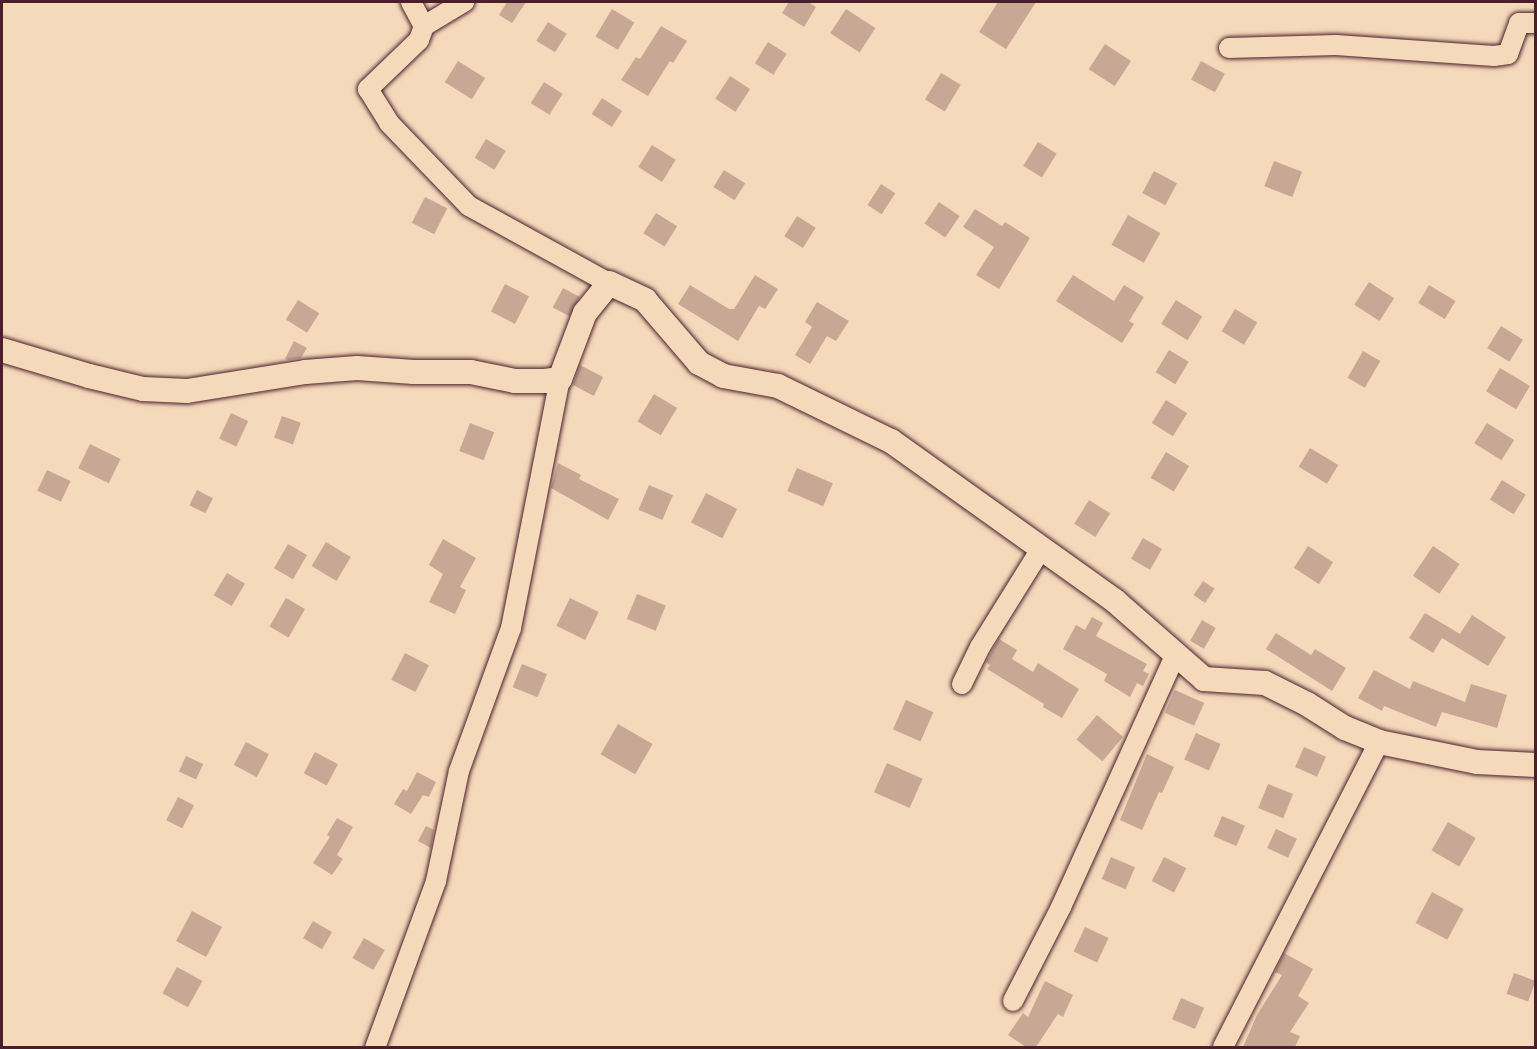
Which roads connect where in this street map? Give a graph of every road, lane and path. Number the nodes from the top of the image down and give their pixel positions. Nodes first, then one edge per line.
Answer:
1 (411, 2) edge
2 (464, 2) edge
3 (1536, 23) edge
4 (424, 26) junction
5 (1229, 48) dead end
6 (609, 284) junction
7 (2, 350) edge
8 (560, 379) junction
9 (1041, 549) junction
10 (1175, 656) junction
11 (962, 684) dead end
12 (1379, 742) junction
13 (1536, 765) edge
14 (1013, 1001) dead end
15 (375, 1047) edge
16 (1223, 1047) edge

1 - 4 street
2 - 4 street
3 - 5 street
4 - 6 street
6 - 8 street
6 - 9 street
7 - 8 street
8 - 15 street
9 - 10 street
9 - 11 street
10 - 12 street
10 - 14 street
12 - 13 street
12 - 16 street

